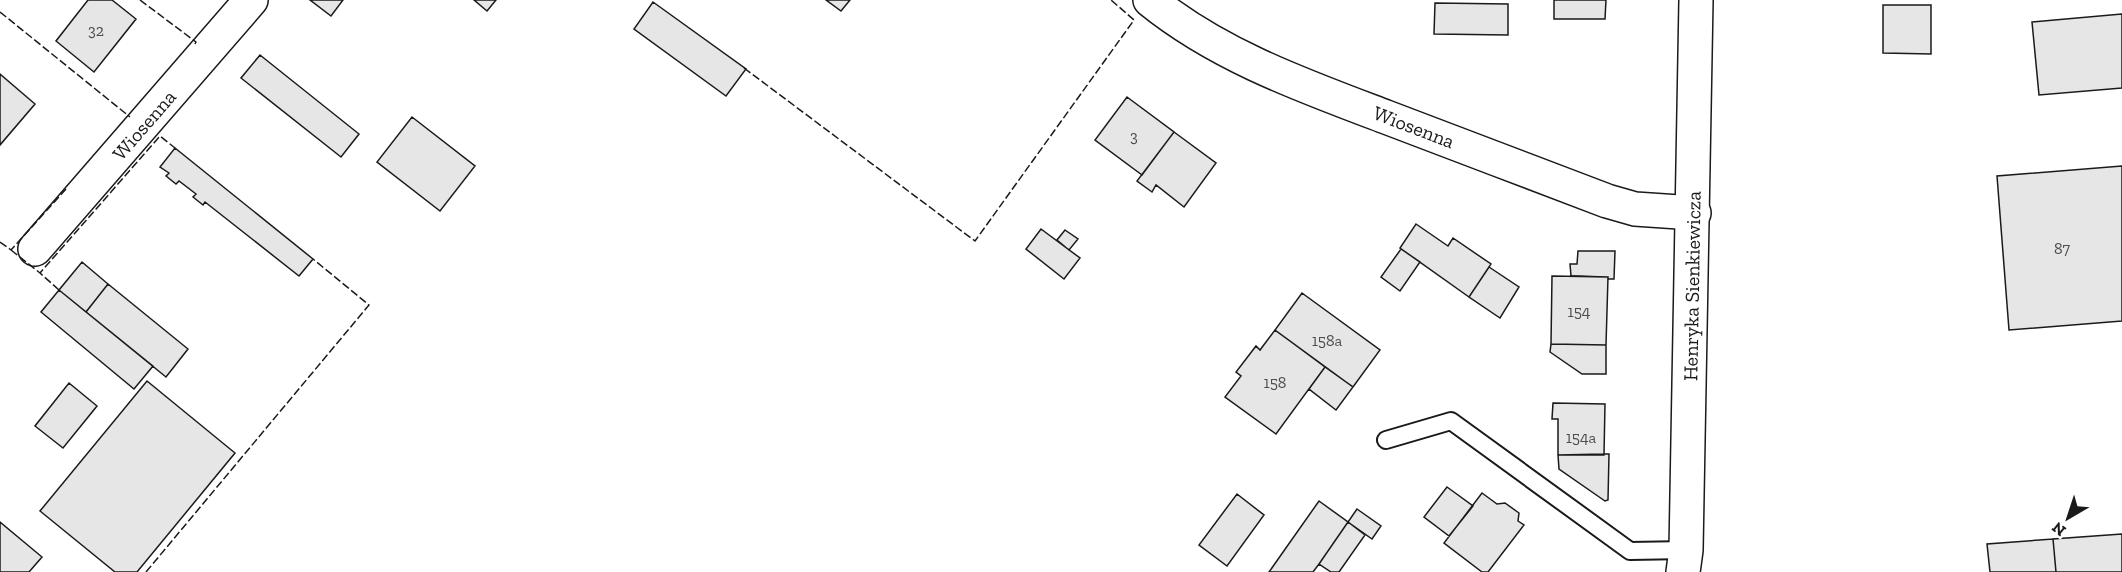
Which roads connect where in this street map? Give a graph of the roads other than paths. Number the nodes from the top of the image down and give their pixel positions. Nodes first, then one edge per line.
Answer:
1 (251, 0) edge
2 (1150, 0) edge
3 (1696, 0) edge
4 (1694, 213) junction
5 (35, 249) dead end
6 (1386, 441) dead end
7 (1685, 561) edge

1 - 5 street, Wiosenna
2 - 4 street, Wiosenna
3 - 4 street, Henryka Sienkiewicza
4 - 7 street, Henryka Sienkiewicza
6 - 7 lane

